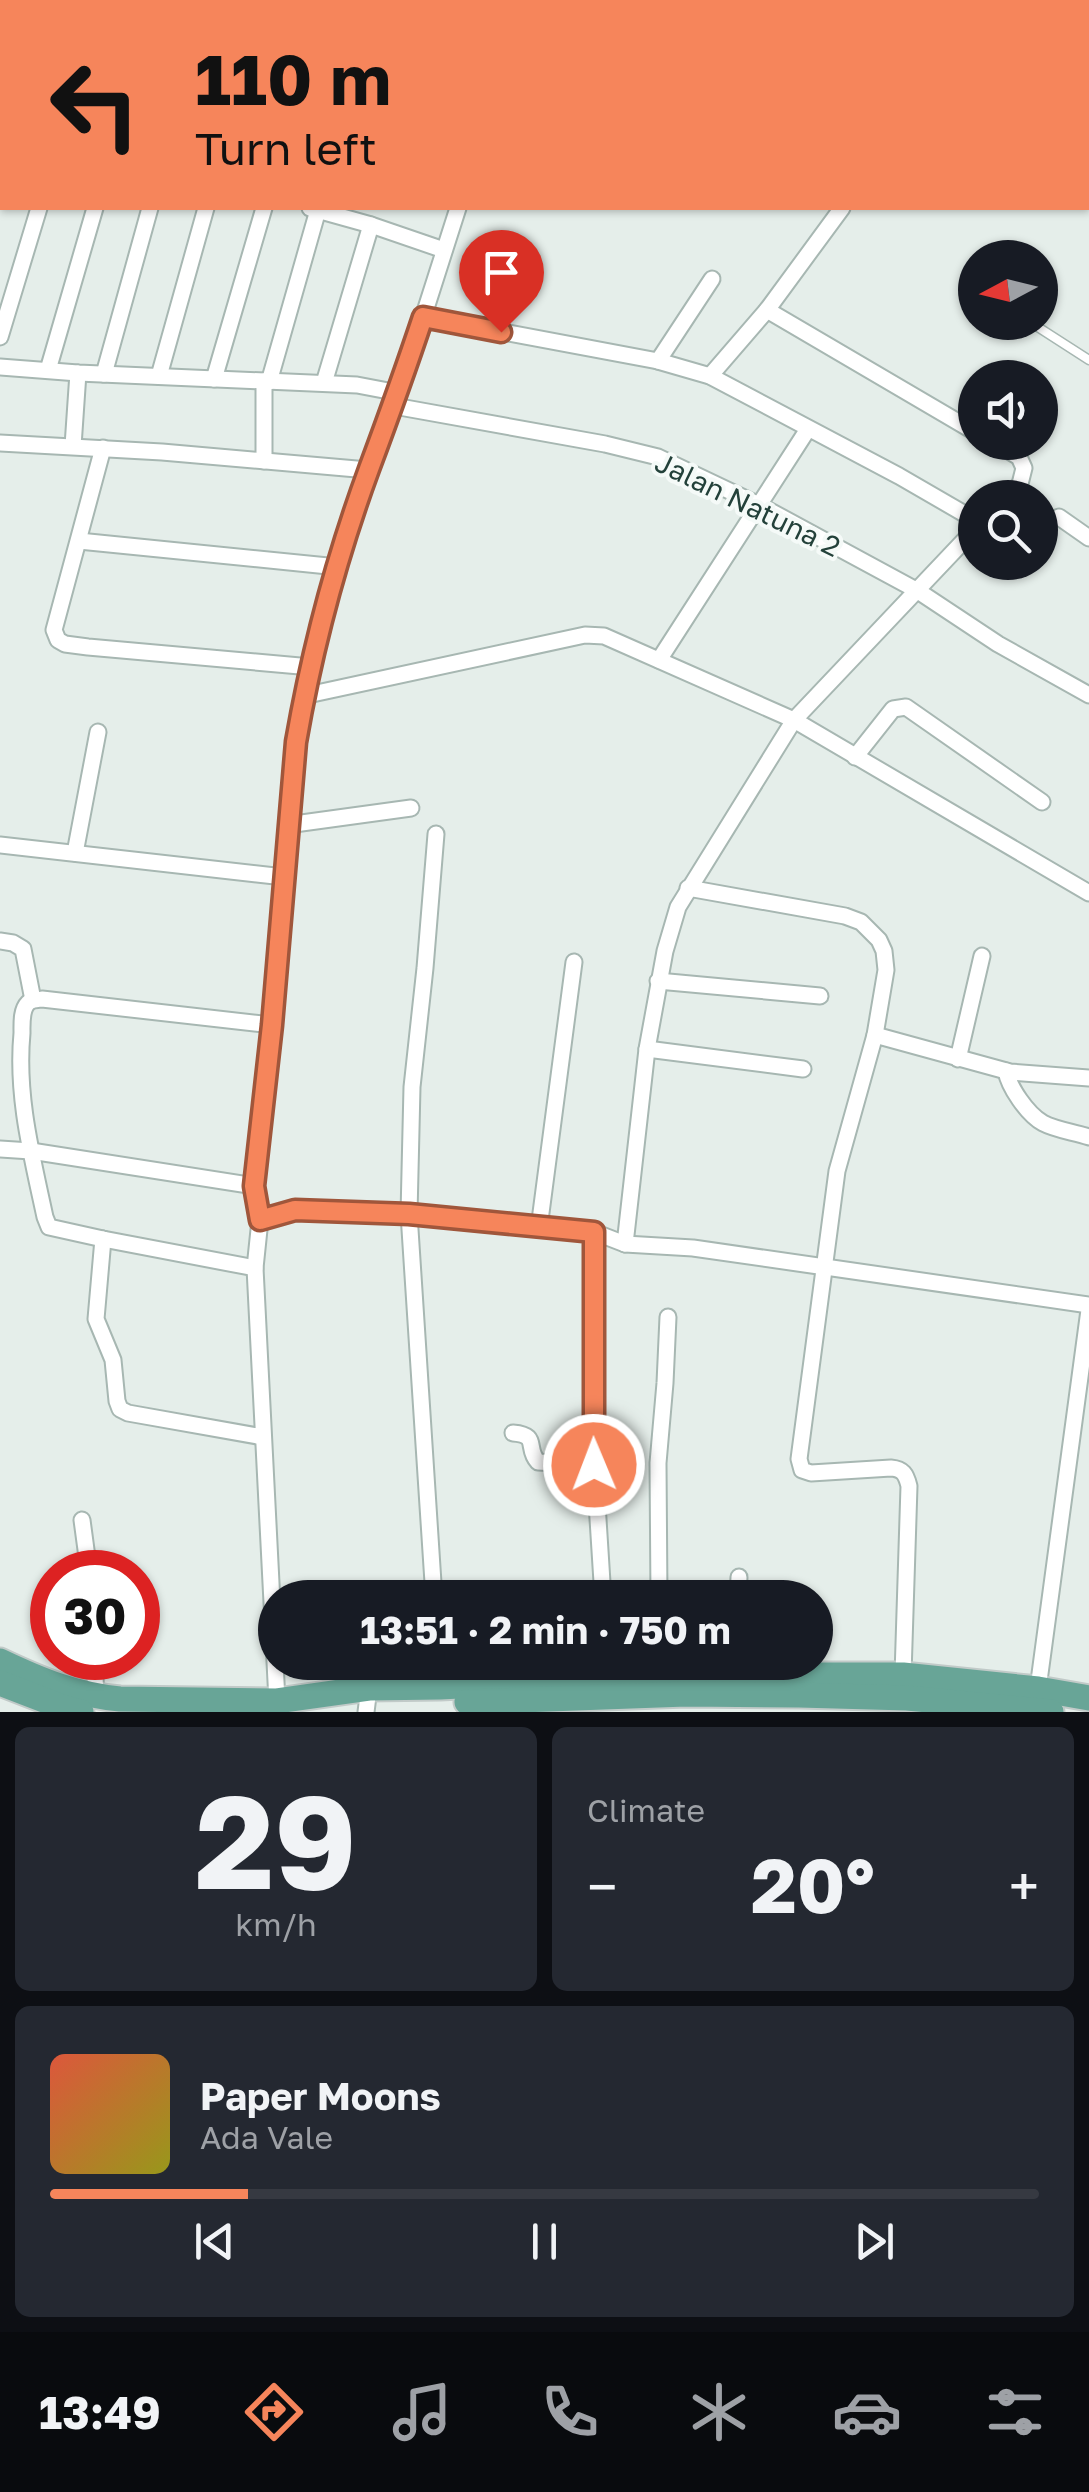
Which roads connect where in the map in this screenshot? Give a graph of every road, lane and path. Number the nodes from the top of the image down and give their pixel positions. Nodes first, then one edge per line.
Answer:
1 (38, 210) edge
2 (93, 210) edge
3 (149, 210) edge
4 (205, 210) edge
5 (263, 210) edge
6 (314, 210) edge
7 (318, 210) edge
8 (457, 210) edge
9 (841, 210) edge
10 (370, 225) junction
11 (444, 250) junction
12 (712, 279) dead end
13 (767, 310) junction
14 (423, 317) junction
15 (0, 336) edge
16 (1058, 340) edge
17 (1089, 360) edge
18 (658, 361) junction
19 (0, 367) edge
20 (48, 370) junction
21 (78, 373) junction
22 (104, 374) junction
23 (159, 376) junction
24 (710, 376) junction
25 (214, 379) junction
26 (267, 381) junction
27 (324, 383) junction
28 (396, 399) junction
29 (958, 422) edge
30 (808, 429) junction
31 (0, 443) edge
32 (73, 446) junction
33 (103, 448) junction
34 (264, 461) junction
35 (368, 470) junction
36 (759, 505) junction
37 (958, 510) edge
38 (1059, 517) dead end
39 (1089, 538) edge
40 (79, 541) junction
41 (958, 547) edge
42 (338, 567) junction
43 (918, 590) junction
44 (659, 660) junction
45 (311, 667) junction
46 (1089, 695) edge
47 (303, 696) junction
48 (794, 720) junction
49 (98, 732) dead end
50 (855, 757) junction
51 (1042, 802) dead end
52 (412, 808) dead end
53 (288, 826) junction
54 (436, 834) dead end
55 (0, 845) edge
56 (75, 853) junction
57 (284, 876) junction
58 (688, 888) junction
59 (1089, 892) edge
60 (0, 941) edge
61 (982, 956) dead end
62 (574, 962) dead end
63 (658, 981) junction
64 (820, 996) dead end
65 (33, 1000) junction
66 (272, 1025) junction
67 (875, 1035) junction
68 (647, 1049) junction
69 (958, 1059) junction
70 (803, 1069) dead end
71 (1006, 1071) junction
72 (1089, 1078) edge
73 (1089, 1137) edge
74 (0, 1148) edge
75 (31, 1151) junction
76 (254, 1186) junction
77 (409, 1214) junction
78 (260, 1220) junction
79 (538, 1228) junction
80 (594, 1232) junction
81 (103, 1239) junction
82 (625, 1244) junction
83 (824, 1266) junction
84 (256, 1268) junction
85 (1089, 1307) edge
86 (668, 1317) dead end
87 (513, 1433) dead end
88 (264, 1437) junction
89 (594, 1465) junction
90 (82, 1520) dead end
91 (86, 1550) edge
92 (739, 1577) dead end
93 (433, 1580) edge
94 (602, 1580) edge
95 (659, 1580) edge
96 (739, 1580) edge
97 (0, 1660) edge
98 (903, 1675) junction
99 (426, 1680) edge
100 (764, 1680) edge
101 (0, 1684) edge
102 (670, 1684) edge
103 (799, 1694) edge
104 (277, 1701) junction
105 (367, 1702) edge
106 (1081, 1702) edge
107 (89, 1704) edge
108 (1046, 1704) edge
109 (236, 1712) edge

1 - 15 street
2 - 20 street
3 - 22 street
4 - 23 street
5 - 25 street
6 - 26 street
7 - 10 street
8 - 11 street
9 - 13 street
10 - 11 street
10 - 27 street
11 - 14 street
12 - 18 street
13 - 24 street
13 - 29 street
14 - 18 street
14 - 28 street
16 - 17 lane
18 - 24 street
19 - 20 street, Jalan Natuna 2
20 - 21 street, Jalan Natuna 2
21 - 22 street, Jalan Natuna 2
21 - 32 street
22 - 23 street, Jalan Natuna 2
23 - 25 street, Jalan Natuna 2
24 - 30 street
25 - 26 street, Jalan Natuna 2
26 - 27 street, Jalan Natuna 2
26 - 34 street
27 - 28 street, Jalan Natuna 2
28 - 35 street
28 - 36 street, Jalan Natuna 2
30 - 36 street
30 - 37 street
31 - 32 street
32 - 33 street
33 - 34 street
33 - 40 street
34 - 35 street
35 - 42 street
36 - 43 street, Jalan Natuna 2
36 - 44 street
38 - 39 street
40 - 42 street
40 - 45 street
41 - 43 street
42 - 45 street
43 - 46 street, Jalan Natuna 2
43 - 48 street
44 - 47 street
44 - 48 street
45 - 47 street
47 - 53 street
48 - 50 street
48 - 58 street
49 - 56 street
50 - 51 street
50 - 59 street
52 - 53 street
53 - 57 street
54 - 77 street
55 - 56 street
56 - 57 street
57 - 66 street
58 - 63 street
58 - 67 street
60 - 65 street
61 - 69 street
62 - 79 street
63 - 64 street
63 - 68 street
65 - 66 street
65 - 75 street
66 - 76 street
67 - 69 street
67 - 83 street
68 - 70 street
68 - 82 street
69 - 71 street
71 - 72 street
71 - 73 street
74 - 75 street
75 - 76 street
75 - 81 street
76 - 78 street
77 - 78 street
77 - 79 street
77 - 93 street
78 - 84 street
79 - 80 street
80 - 82 street
80 - 89 street
81 - 84 street
81 - 88 street
82 - 83 street
83 - 85 street
83 - 98 street
84 - 88 street
85 - 108 street
86 - 95 street
87 - 89 street
88 - 104 street
89 - 94 street
90 - 91 street
92 - 96 street
97 - 107 main road
98 - 103 main road
98 - 108 main road
99 - 105 main road
100 - 103 main road
101 - 107 main road
102 - 103 main road
102 - 105 main road
103 - 108 main road
104 - 105 main road
104 - 107 main road
105 - 109 main road
106 - 108 main road

